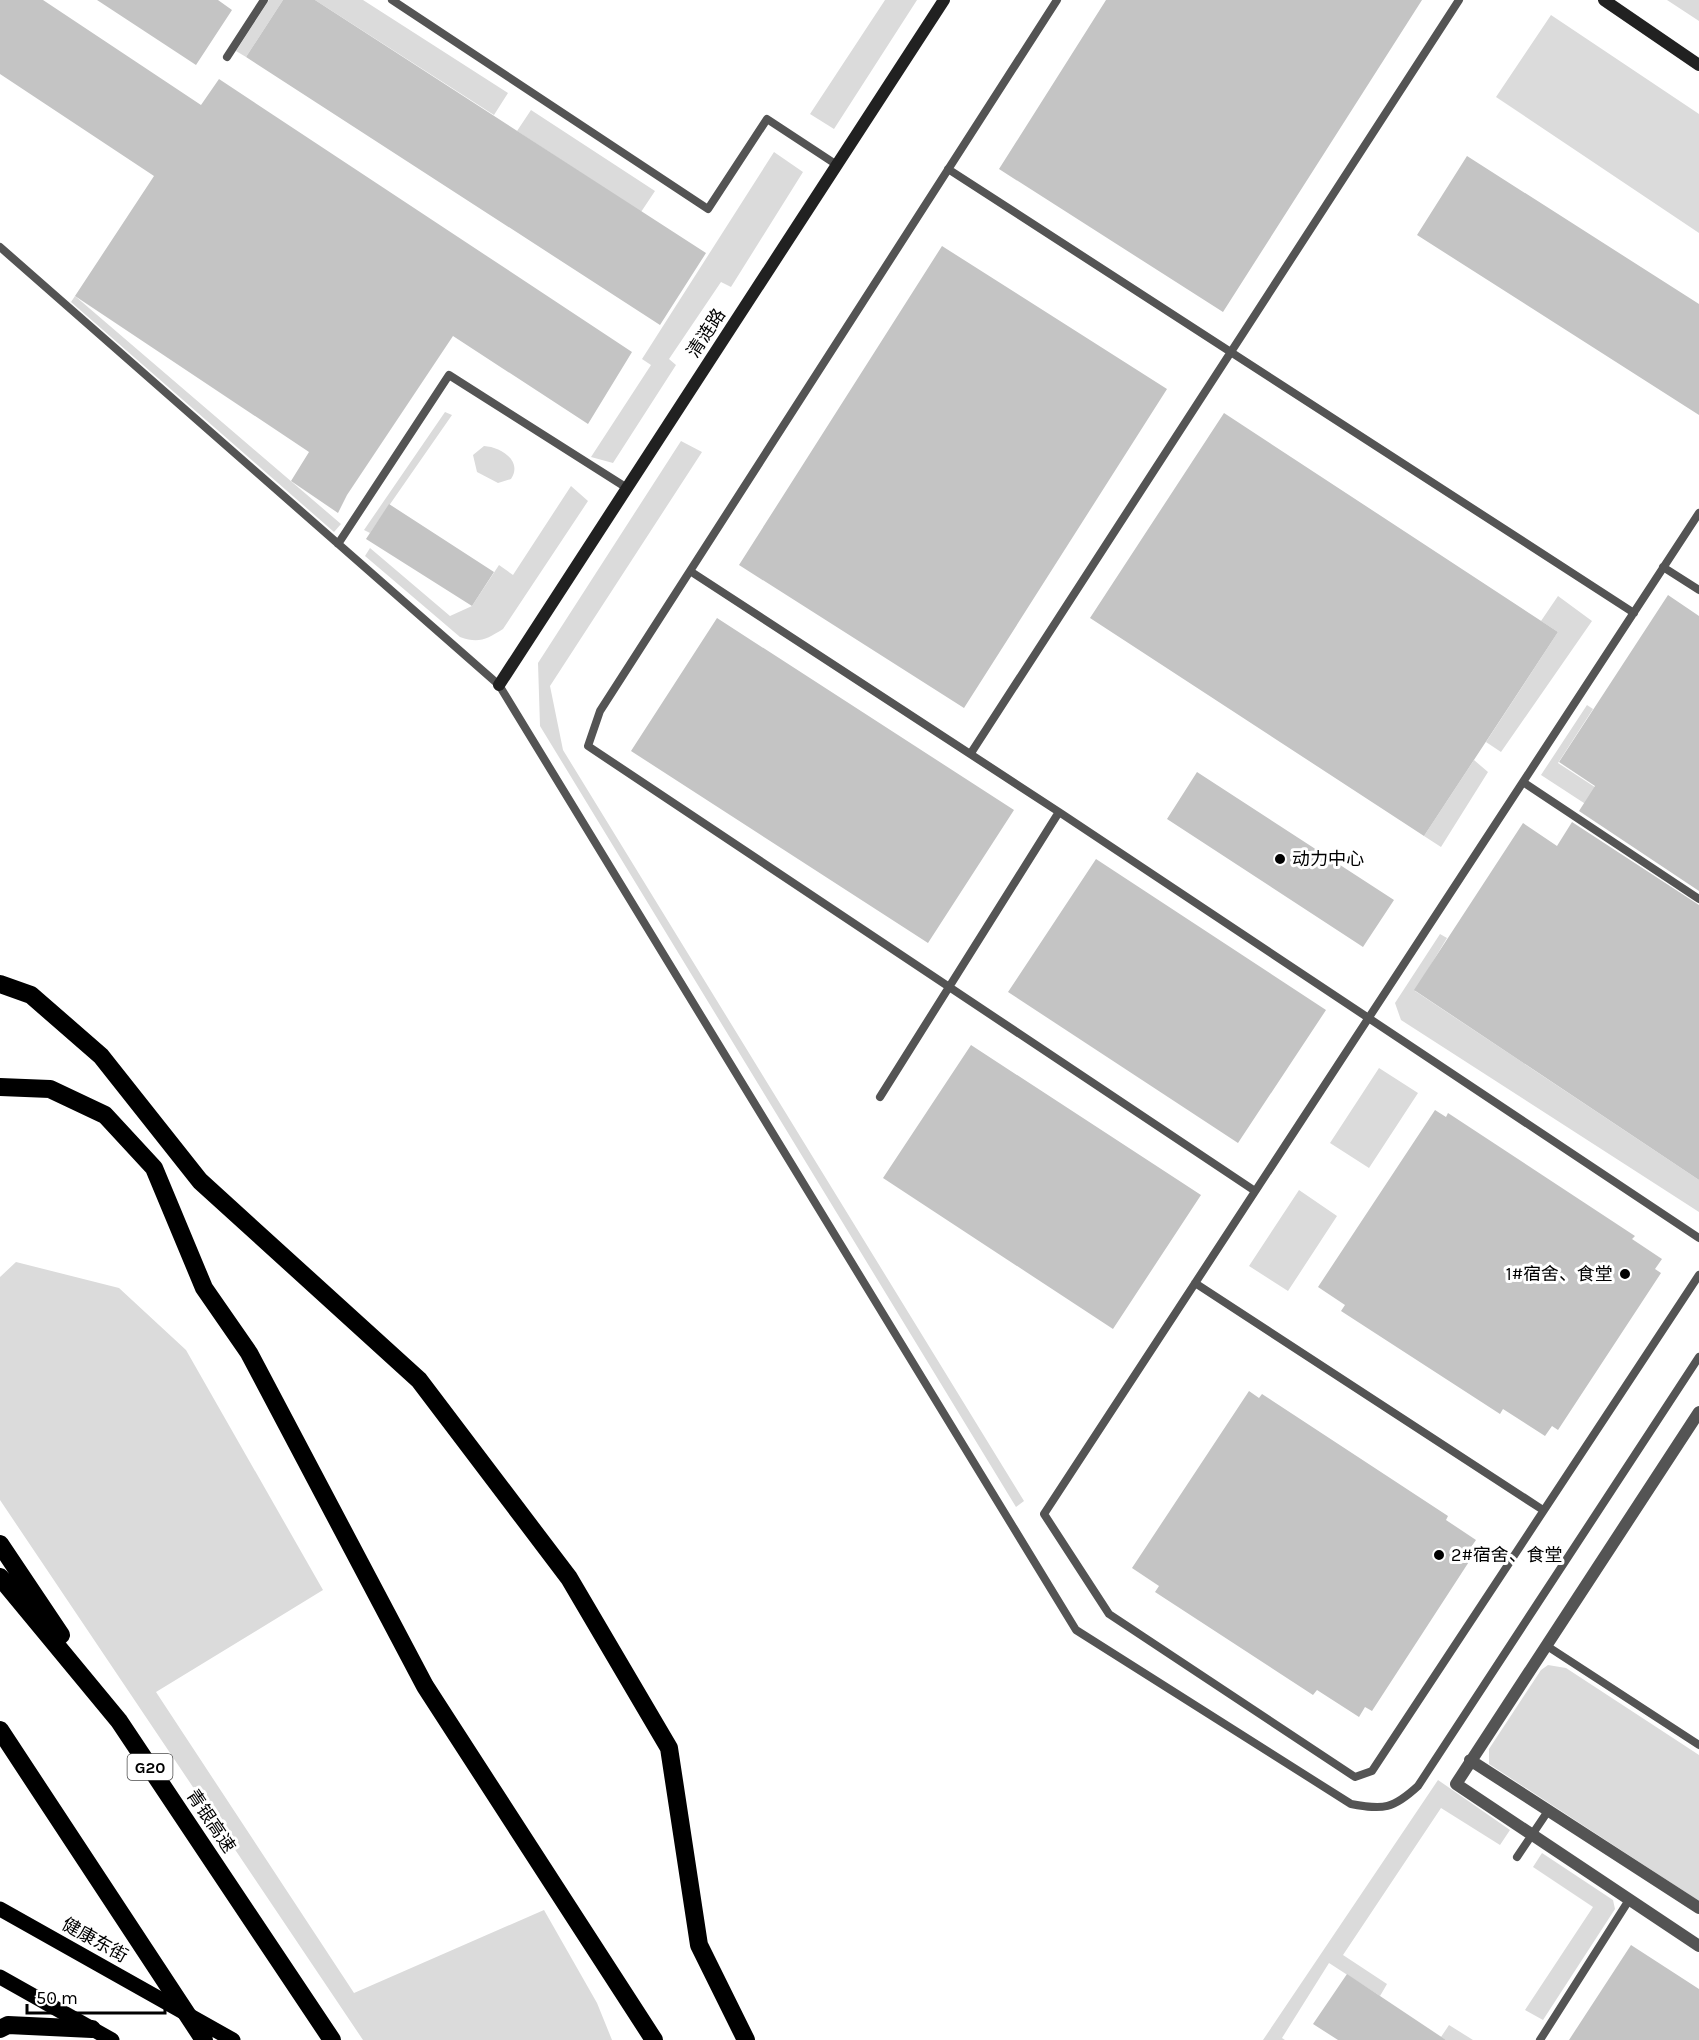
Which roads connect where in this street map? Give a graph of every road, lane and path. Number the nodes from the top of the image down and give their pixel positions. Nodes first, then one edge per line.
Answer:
1 (264, 0) edge
2 (392, 0) edge
3 (944, 0) edge
4 (1057, 0) edge
5 (1458, 0) edge
6 (1604, 0) edge
7 (227, 57) dead end
8 (1699, 65) edge
9 (837, 165) junction
10 (948, 170) junction
11 (0, 247) edge
12 (1229, 351) junction
13 (627, 488) junction
14 (1699, 513) edge
15 (338, 544) junction
16 (1663, 567) junction
17 (690, 571) junction
18 (1699, 590) edge
19 (1634, 613) junction
20 (499, 685) junction
21 (970, 753) junction
22 (1523, 782) junction
23 (1059, 812) junction
24 (1699, 898) edge
25 (0, 984) edge
26 (949, 987) junction
27 (1368, 1016) junction
28 (0, 1087) edge
29 (879, 1097) dead end
30 (1255, 1191) junction
31 (1699, 1238) edge
32 (1699, 1275) edge
33 (1196, 1283) junction
34 (1699, 1357) edge
35 (1699, 1412) edge
36 (1543, 1510) junction
37 (0, 1544) edge
38 (0, 1577) edge
39 (1547, 1646) junction
40 (119, 1721) junction
41 (0, 1730) edge
42 (1699, 1745) edge
43 (1470, 1760) junction
44 (1548, 1811) junction
45 (1532, 1835) junction
46 (1517, 1857) dead end
47 (1629, 1900) junction
48 (1699, 1908) edge
49 (0, 1909) edge
50 (1699, 1946) edge
51 (0, 1977) edge
52 (0, 2029) edge
53 (92, 2029) junction
54 (112, 2040) edge
55 (204, 2040) edge
56 (233, 2040) edge
57 (332, 2040) edge
58 (654, 2040) edge
59 (746, 2040) edge
60 (1540, 2040) edge

1 - 7 lane
2 - 9 lane
3 - 9 street, 清涟路
4 - 10 lane
5 - 12 lane
6 - 8 street
9 - 13 street, 清涟路
10 - 12 lane
10 - 17 lane
11 - 15 lane
12 - 19 lane
12 - 21 lane
13 - 15 lane
13 - 20 street, 清涟路
14 - 16 lane
15 - 20 lane
16 - 18 lane
16 - 19 lane
17 - 21 lane
17 - 26 lane
19 - 22 lane
20 - 34 lane
21 - 23 lane
22 - 24 lane
22 - 27 lane
23 - 26 lane
23 - 27 lane
25 - 59 highway
26 - 29 lane
26 - 30 lane
27 - 30 lane
27 - 31 lane
28 - 58 highway
30 - 33 lane
32 - 36 lane
33 - 36 lane
33 - 36 lane
35 - 39 street
37 - 40 highway
38 - 40 highway, 青银高速 / G20
39 - 42 lane
39 - 43 street
40 - 57 highway, 青银高速 / G20
41 - 55 highway
43 - 44 street
43 - 45 street
44 - 45 lane
44 - 48 street
45 - 46 lane
45 - 47 street
47 - 50 street
47 - 60 lane
49 - 56 main road, 健康东街
51 - 53 main road
52 - 53 highway
53 - 54 main road

